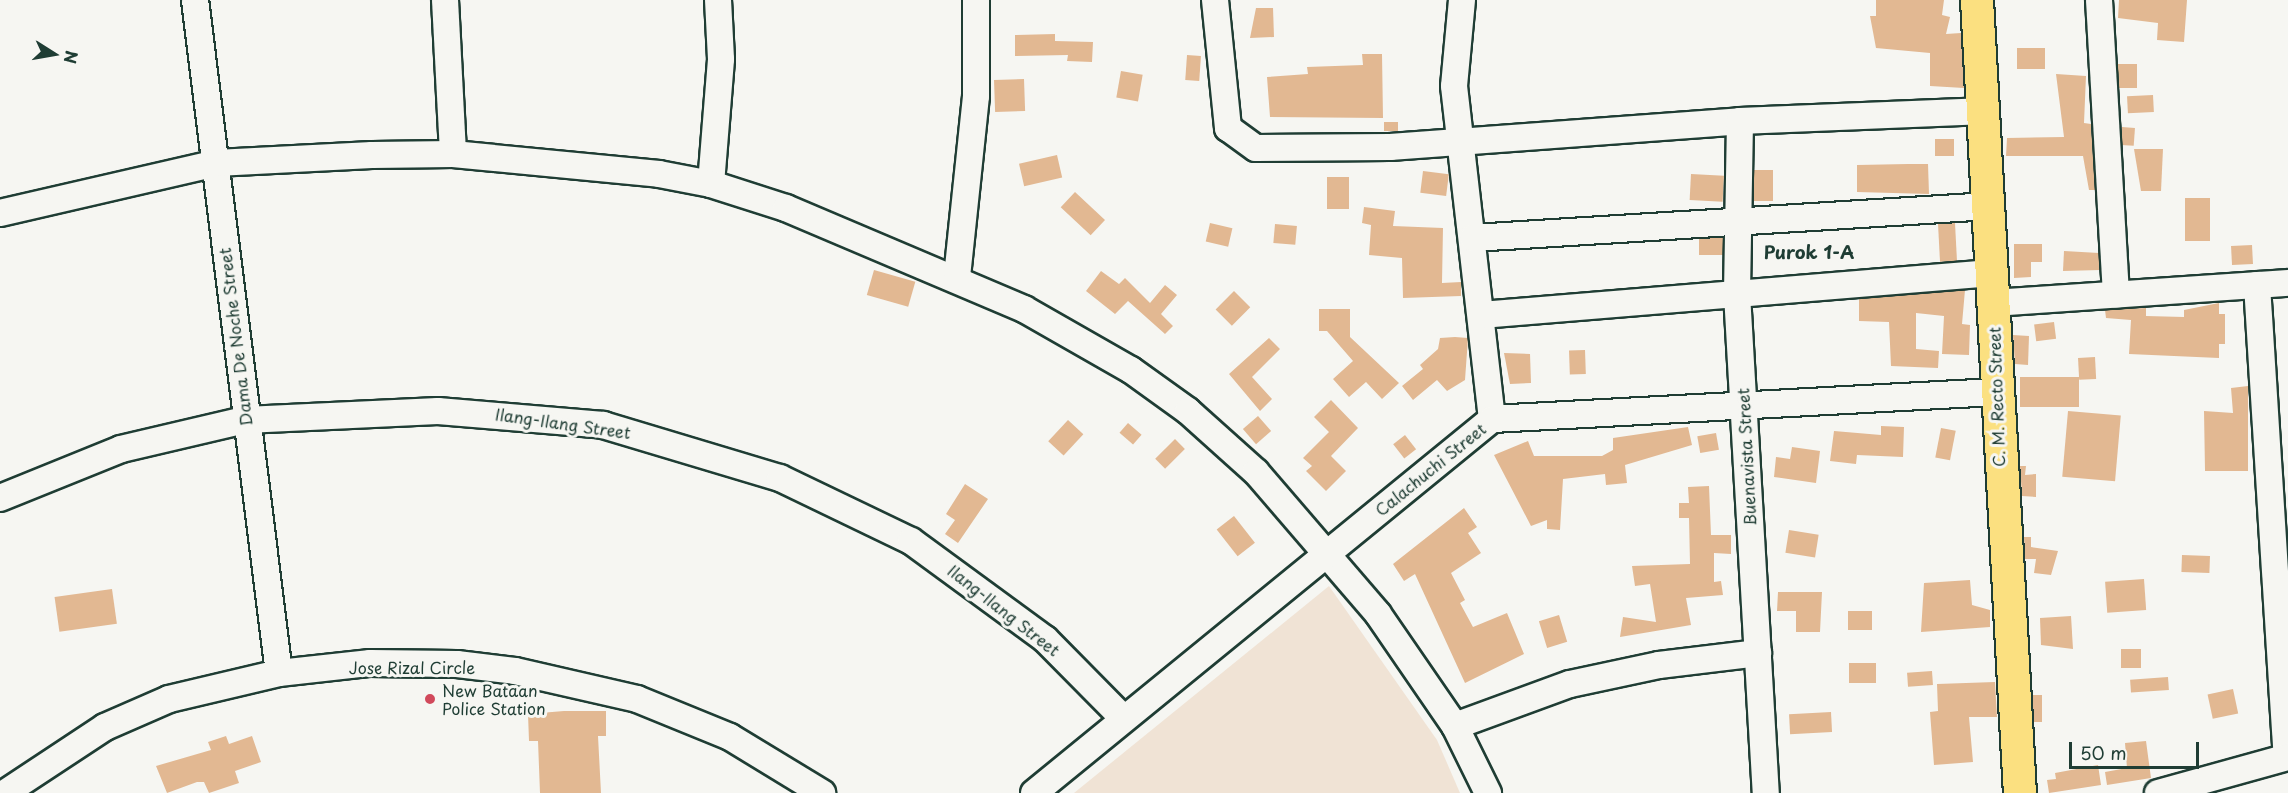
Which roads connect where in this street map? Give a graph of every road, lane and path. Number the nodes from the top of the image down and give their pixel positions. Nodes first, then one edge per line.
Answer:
1 (195, 0) edge
2 (445, 0) edge
3 (718, 0) edge
4 (976, 0) edge
5 (1215, 0) edge
6 (1462, 0) edge
7 (1977, 0) edge
8 (2099, 0) edge
9 (1986, 111) junction
10 (1740, 121) junction
11 (1463, 141) junction
12 (453, 154) junction
13 (216, 163) junction
14 (711, 183) junction
15 (1990, 206) junction
16 (0, 213) edge
17 (1738, 220) junction
18 (1473, 238) junction
19 (957, 277) junction
20 (2288, 283) edge
21 (2257, 285) junction
22 (1992, 288) junction
23 (1737, 294) junction
24 (2116, 295) junction
25 (1481, 315) junction
26 (1995, 392) junction
27 (1743, 406) junction
28 (1492, 418) junction
29 (244, 420) junction
30 (0, 498) edge
31 (1328, 552) junction
32 (1758, 653) junction
33 (279, 673) junction
34 (1124, 719) junction
35 (1455, 726) junction
36 (2287, 757) edge
37 (5, 793) edge
38 (822, 793) edge
39 (1034, 793) edge
40 (1488, 793) edge
41 (1766, 793) edge
42 (2020, 793) edge
43 (2158, 793) edge

1 - 13 street, Dama De Noche Street
2 - 12 street
3 - 14 street
4 - 19 street
5 - 11 street
6 - 11 street
7 - 9 main road, C. M. Recto Street
8 - 24 street
9 - 10 street
9 - 15 main road, C. M. Recto Street
10 - 11 street
10 - 17 street, Buenavista Street
11 - 18 street
12 - 13 street
12 - 14 street
13 - 16 street
13 - 29 street, Dama De Noche Street
14 - 19 street
15 - 17 street
15 - 22 main road, C. M. Recto Street
17 - 18 street
17 - 23 street, Buenavista Street
18 - 25 street
19 - 31 street
20 - 21 street
21 - 24 street
21 - 36 street
22 - 23 street
22 - 24 street
22 - 26 main road, C. M. Recto Street
23 - 25 street
23 - 27 street, Buenavista Street
25 - 28 street
26 - 27 street, Calachuchi Street
26 - 42 main road, C. M. Recto Street
27 - 28 street, Calachuchi Street
27 - 32 street, Buenavista Street
28 - 31 street, Calachuchi Street
29 - 30 street, Ilang-Ilang Street
29 - 33 street, Dama De Noche Street
29 - 34 street, Ilang-Ilang Street
31 - 34 street, Calachuchi Street
31 - 35 street
32 - 35 street
32 - 41 street, Buenavista Street
33 - 37 street, Jose Rizal Circle
33 - 38 street, Jose Rizal Circle
34 - 39 street, Calachuchi Street
35 - 40 street
36 - 43 street

